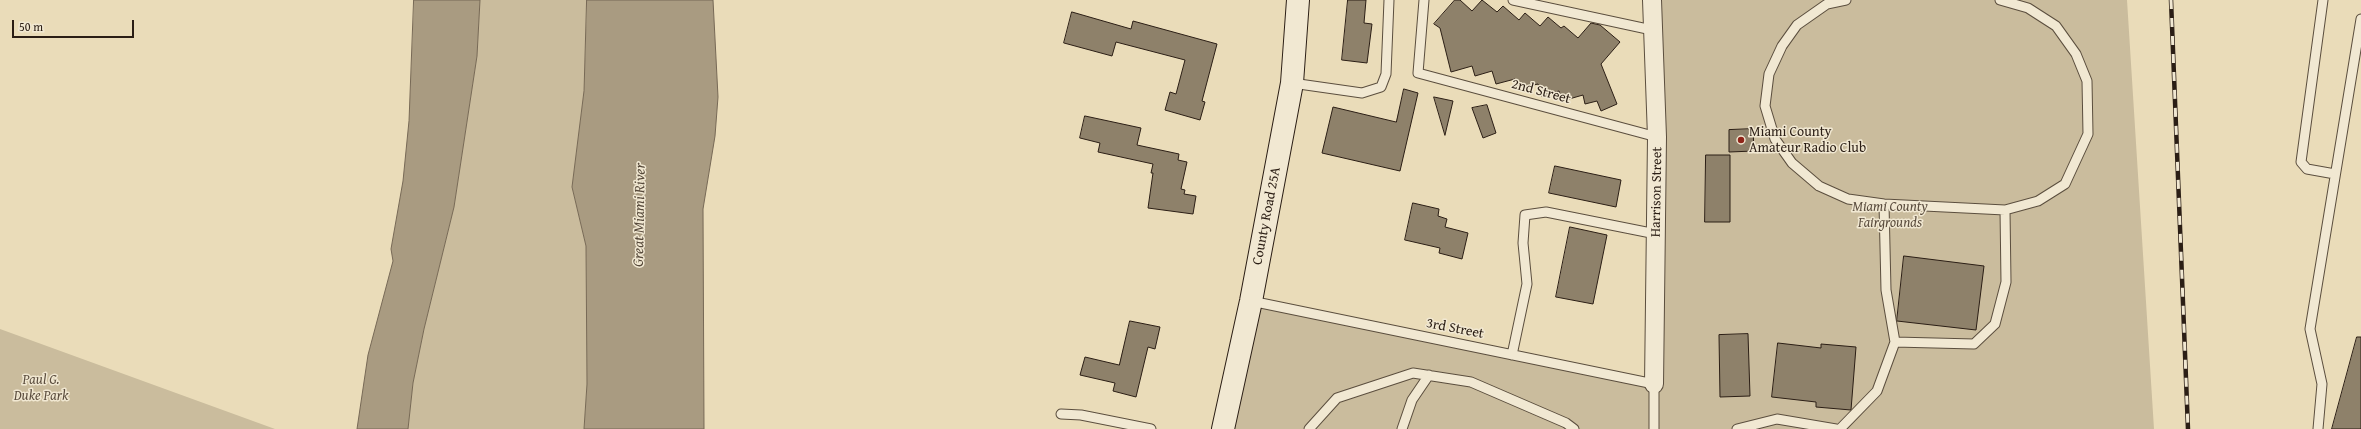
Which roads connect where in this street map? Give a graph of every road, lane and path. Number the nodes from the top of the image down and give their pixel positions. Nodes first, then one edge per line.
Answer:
1 (1298, 0) edge
2 (1389, 0) edge
3 (1424, 0) edge
4 (1513, 0) edge
5 (1652, 0) edge
6 (1846, 0) edge
7 (2000, 0) edge
8 (2322, 0) edge
9 (2361, 19) edge
10 (1652, 30) junction
11 (1292, 83) junction
12 (1657, 137) junction
13 (2336, 174) junction
14 (1884, 204) junction
15 (2005, 210) junction
16 (1656, 234) junction
17 (1251, 301) junction
18 (1895, 342) junction
19 (1512, 355) junction
20 (1429, 375) junction
21 (1654, 384) junction
22 (1061, 414) dead end
23 (1150, 429) edge
24 (1223, 429) edge
25 (1308, 429) edge
26 (1402, 429) edge
27 (1574, 429) edge
28 (1654, 429) edge
29 (1737, 429) edge
30 (1836, 429) edge
31 (1840, 429) edge
32 (2318, 429) edge

1 - 11 main road, County Road 25A
2 - 11 lane
3 - 12 lane, 2nd Street
4 - 10 lane
5 - 10 street, Harrison Street
6 - 14 lane
7 - 15 lane
8 - 13 lane
9 - 13 lane
10 - 12 street, Harrison Street
11 - 17 main road, County Road 25A
12 - 16 street, Harrison Street
13 - 32 lane
14 - 15 lane
14 - 18 lane
15 - 18 lane
16 - 19 lane
16 - 21 street, Harrison Street
17 - 19 lane, 3rd Street
17 - 24 main road, County Road 25A
18 - 31 lane
19 - 21 lane, 3rd Street
20 - 25 lane
20 - 26 lane
20 - 27 lane
21 - 28 lane
22 - 23 lane
29 - 30 lane

